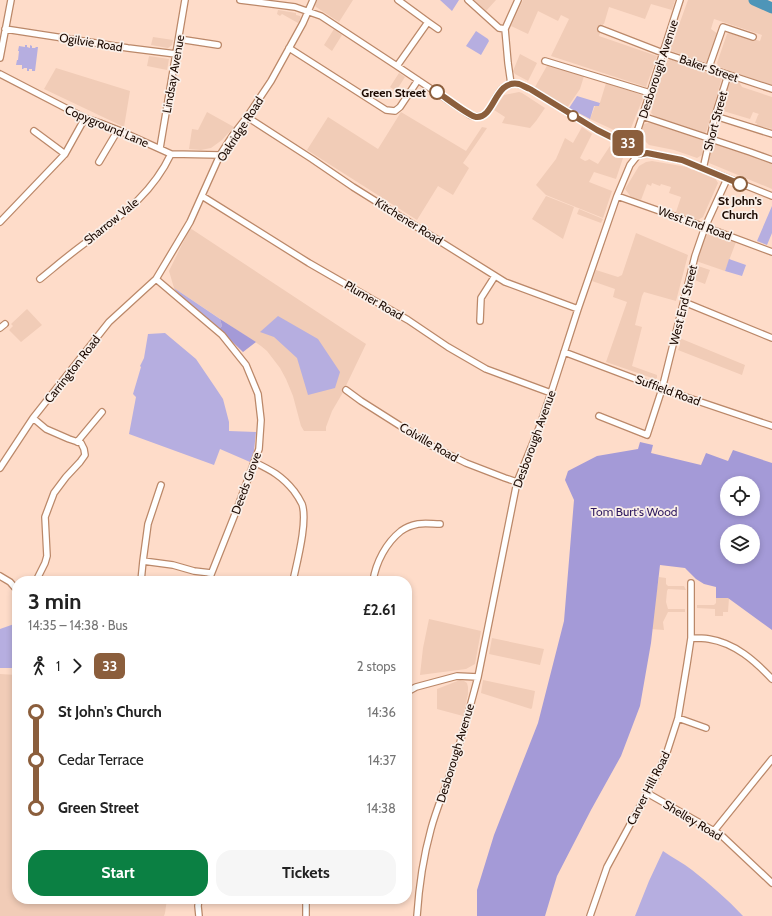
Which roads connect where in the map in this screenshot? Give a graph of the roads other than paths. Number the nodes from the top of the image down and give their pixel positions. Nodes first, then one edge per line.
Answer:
1 (11, 0) edge
2 (186, 0) edge
3 (240, 0) edge
4 (313, 0) edge
5 (398, 0) edge
6 (468, 0) edge
7 (518, 0) edge
8 (680, 0) edge
9 (308, 11) junction
10 (428, 22) junction
11 (6, 29) junction
12 (438, 29) dead end
13 (505, 29) junction
14 (601, 29) dead end
15 (753, 37) dead end
16 (179, 39) junction
17 (218, 45) dead end
18 (1, 46) edge
19 (289, 48) junction
20 (664, 52) junction
21 (176, 54) junction
22 (0, 58) edge
23 (545, 61) dead end
24 (397, 66) junction
25 (709, 67) junction
26 (0, 74) edge
27 (728, 74) junction
28 (418, 80) junction
29 (511, 84) junction
30 (772, 89) edge
31 (650, 93) junction
32 (642, 116) junction
33 (715, 116) junction
34 (247, 117) junction
35 (84, 118) junction
36 (118, 130) junction
37 (34, 131) dead end
38 (772, 134) edge
39 (709, 139) junction
40 (631, 144) junction
41 (160, 148) junction
42 (65, 154) junction
43 (171, 154) junction
44 (220, 155) junction
45 (638, 155) junction
46 (772, 160) edge
47 (99, 162) dead end
48 (703, 168) junction
49 (727, 179) junction
50 (202, 196) junction
51 (617, 196) junction
52 (772, 196) edge
53 (0, 222) edge
54 (705, 227) junction
55 (772, 252) edge
56 (495, 276) junction
57 (40, 279) dead end
58 (156, 279) junction
59 (684, 302) junction
60 (578, 309) junction
61 (480, 321) dead end
62 (772, 338) edge
63 (564, 352) junction
64 (662, 389) junction
65 (346, 390) dead end
66 (551, 393) junction
67 (102, 412) dead end
68 (599, 416) dead end
69 (33, 418) junction
70 (772, 426) edge
71 (77, 442) junction
72 (254, 462) junction
73 (0, 468) edge
74 (517, 482) junction
75 (161, 485) dead end
76 (440, 524) dead end
77 (143, 561) junction
78 (211, 573) junction
79 (0, 576) edge
80 (38, 576) edge
81 (142, 576) edge
82 (210, 576) edge
83 (294, 576) edge
84 (374, 576) edge
85 (691, 583) dead end
86 (12, 584) edge
87 (691, 638) junction
88 (478, 678) junction
89 (772, 679) edge
90 (412, 689) edge
91 (678, 718) junction
92 (706, 728) dead end
93 (772, 759) edge
94 (647, 793) junction
95 (714, 831) junction
96 (772, 883) edge
97 (198, 904) edge
98 (306, 904) edge
99 (199, 916) edge
100 (306, 916) edge
101 (417, 916) edge
102 (590, 916) edge

1 - 11 street
2 - 16 street, Lindsay Avenue
3 - 9 street
4 - 9 street, Oakridge Road
5 - 10 street
6 - 13 street
7 - 13 street
8 - 20 street, Desborough Avenue
9 - 19 street, Oakridge Road
9 - 24 street
10 - 12 street
10 - 24 street
11 - 18 street
11 - 21 street, Ogilvie Road
13 - 29 street
14 - 20 street, Baker Street
15 - 25 street
16 - 17 street
16 - 21 street, Lindsay Avenue
18 - 22 street
19 - 28 street
19 - 34 street, Oakridge Road
20 - 25 street, Baker Street
20 - 31 street, Desborough Avenue
21 - 41 street, Lindsay Avenue
23 - 31 street
24 - 28 street
25 - 27 street, Baker Street
26 - 35 street, Copyground Lane
27 - 30 street, Baker Street
27 - 33 street, Short Street
28 - 29 street
29 - 40 street
31 - 32 street, Desborough Avenue
32 - 39 street
32 - 40 street, Desborough Avenue
33 - 38 street
33 - 39 street, Short Street
34 - 44 street, Oakridge Road
34 - 56 street, Kitchener Road
35 - 36 street, Copyground Lane
35 - 42 street
36 - 41 street, Copyground Lane
36 - 47 street
37 - 42 street
39 - 46 street
39 - 48 street, Short Street
40 - 45 street
41 - 43 street, Copyground Lane
42 - 53 street
43 - 44 street, Copyground Lane
43 - 57 street, Sharrow Vale
44 - 50 street, Oakridge Road
45 - 48 street
45 - 51 street, Desborough Avenue
48 - 49 street
49 - 52 street
49 - 54 street, West End Street
50 - 58 street, Oakridge Road
50 - 66 street, Plumer Road
51 - 54 street, West End Road
51 - 60 street, Desborough Avenue
54 - 55 street, West End Road
54 - 59 street, West End Street
56 - 60 street, Kitchener Road
56 - 61 street
58 - 69 street, Carrington Road
58 - 72 street, Deeds Grove
59 - 62 street
59 - 64 street, West End Street
60 - 63 street, Desborough Avenue
63 - 64 street, Suffield Road
63 - 66 street, Desborough Avenue
64 - 68 street, West End Street
64 - 70 street, Suffield Road
65 - 74 street, Colville Road
66 - 74 street, Desborough Avenue
67 - 71 street
69 - 71 street
69 - 73 street, Carrington Road
71 - 80 street
72 - 78 street, Deeds Grove
72 - 83 street
74 - 88 street, Desborough Avenue
75 - 77 street
76 - 84 street
77 - 78 street
77 - 81 street
78 - 82 street, Deeds Grove
79 - 86 street
85 - 87 street, Carver Hill Road
87 - 89 street
87 - 91 street, Carver Hill Road
88 - 90 street
88 - 101 street, Desborough Avenue
91 - 92 street
91 - 94 street, Carver Hill Road
93 - 95 street
94 - 95 street, Shelley Road
94 - 102 street, Carver Hill Road
95 - 96 street, Shelley Road
97 - 99 street
98 - 100 street

